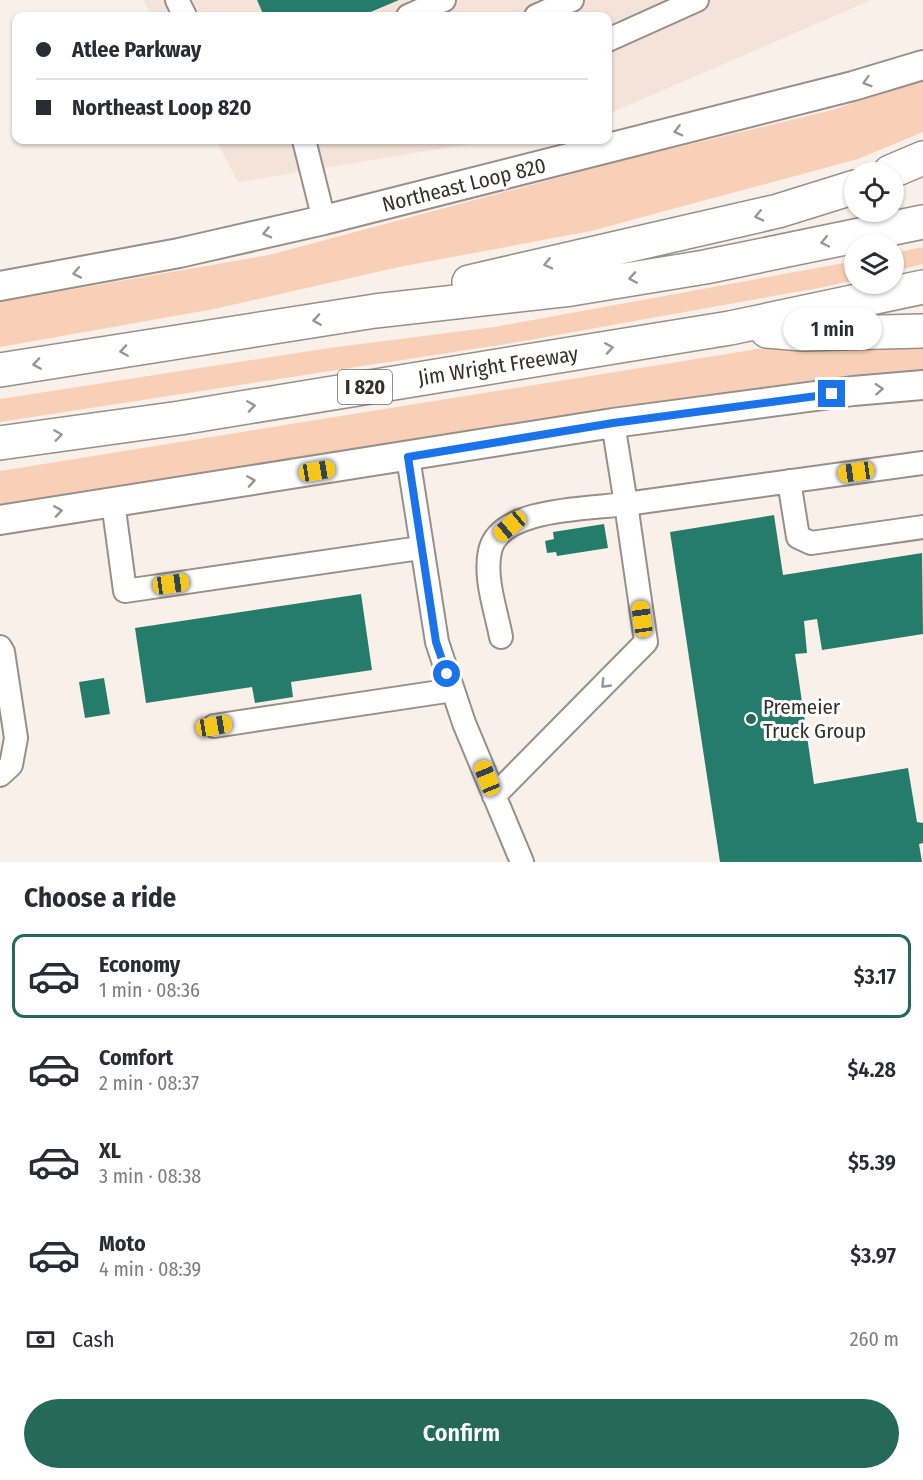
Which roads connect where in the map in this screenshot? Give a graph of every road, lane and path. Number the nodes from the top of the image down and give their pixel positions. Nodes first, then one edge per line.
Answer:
1 (444, 0) edge
2 (572, 0) edge
3 (697, 0) edge
4 (417, 12) edge
5 (545, 12) edge
6 (612, 38) edge
7 (923, 65) edge
8 (305, 144) edge
9 (923, 158) edge
10 (904, 166) edge
11 (844, 190) edge
12 (324, 220) junction
13 (923, 222) edge
14 (0, 286) edge
15 (923, 287) edge
16 (375, 311) junction
17 (730, 328) junction
18 (923, 332) edge
19 (0, 370) edge
20 (923, 386) edge
21 (613, 423) junction
22 (0, 443) edge
23 (408, 457) junction
24 (923, 463) edge
25 (789, 481) junction
26 (113, 502) junction
27 (626, 504) junction
28 (0, 519) edge
29 (923, 527) edge
30 (420, 548) junction
31 (501, 637) dead end
32 (0, 647) edge
33 (453, 690) junction
34 (214, 726) dead end
35 (0, 775) edge
36 (494, 796) junction
37 (522, 862) edge

1 - 4 street
2 - 5 street
3 - 6 street
7 -> 12 main road, Northeast Loop 820
8 - 12 street
9 - 10 highway
11 -> 16 highway
12 -> 14 main road, Northeast Loop 820
13 -> 16 highway
15 - 17 highway, Jim Wright Freeway / I 820
16 -> 19 highway
17 - 18 highway
22 -> 17 highway, Jim Wright Freeway / I 820
21 -> 20 main road
21 - 23 main road
21 - 27 street
26 -> 23 main road
23 - 30 street
24 - 25 street
25 - 27 street
25 - 29 street
28 -> 26 main road
26 - 30 street
27 - 31 street
27 -> 36 street
30 - 33 street
32 - 35 street
33 - 34 street
33 - 36 street
36 - 37 street

